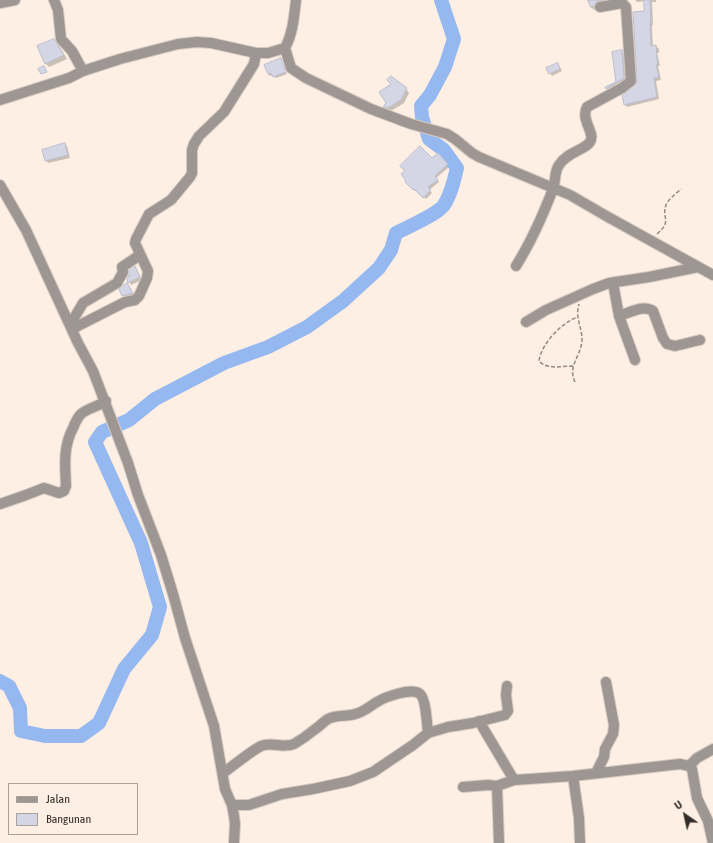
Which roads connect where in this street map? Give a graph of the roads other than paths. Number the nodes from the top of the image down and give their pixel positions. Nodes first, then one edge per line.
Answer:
1 (15, 0) edge
2 (54, 0) edge
3 (296, 0) edge
4 (0, 3) edge
5 (600, 7) dead end
6 (285, 48) junction
7 (256, 53) junction
8 (84, 71) junction
9 (0, 100) edge
10 (0, 185) edge
11 (554, 187) junction
12 (140, 255) junction
13 (516, 266) dead end
14 (698, 266) junction
15 (713, 275) edge
16 (613, 283) junction
17 (619, 316) junction
18 (526, 322) dead end
19 (71, 327) junction
20 (700, 340) dead end
21 (635, 360) dead end
22 (106, 402) junction
23 (0, 504) edge
24 (606, 682) dead end
25 (507, 686) dead end
26 (479, 721) junction
27 (428, 733) junction
28 (713, 749) edge
29 (689, 766) junction
30 (223, 773) junction
31 (596, 773) junction
32 (573, 776) junction
33 (514, 780) junction
34 (497, 786) junction
35 (463, 787) dead end
36 (232, 805) junction
37 (234, 843) edge
38 (499, 843) edge
39 (580, 843) edge
40 (713, 843) edge

1 - 4 street
2 - 8 street
3 - 6 street
5 - 11 street
6 - 7 street
6 - 11 street
7 - 8 street
7 - 12 street
8 - 9 street
10 - 19 street
11 - 13 street
11 - 14 street
12 - 19 street
12 - 19 street
14 - 15 street
14 - 16 street
16 - 17 street
16 - 18 street
17 - 20 street
17 - 21 street
19 - 22 street
22 - 23 street
22 - 30 street
24 - 31 street
25 - 26 street
26 - 27 street
26 - 33 street
27 - 30 street
27 - 36 street
28 - 29 street
29 - 31 street
29 - 40 street
30 - 36 street
31 - 32 street
32 - 33 street
32 - 39 street
33 - 34 street
34 - 35 street
34 - 38 street
36 - 37 street

